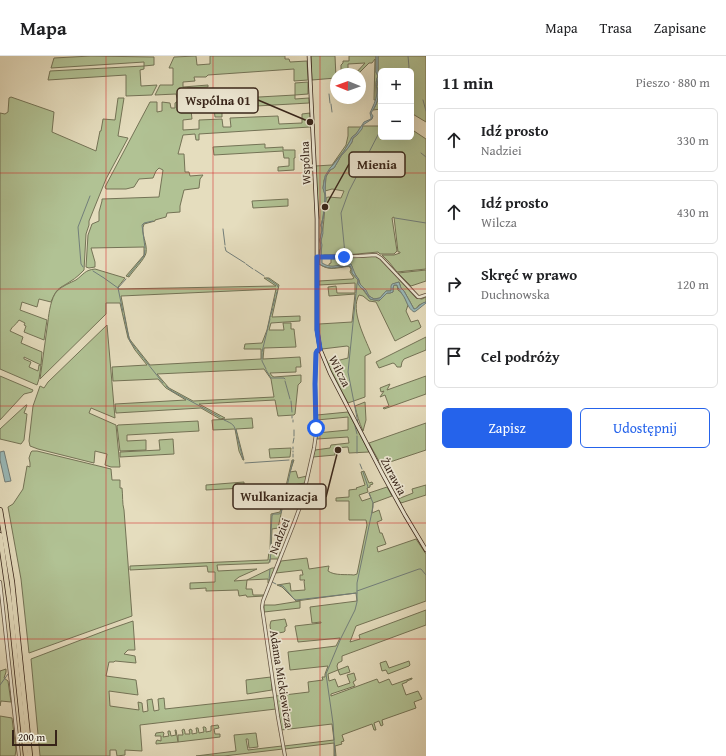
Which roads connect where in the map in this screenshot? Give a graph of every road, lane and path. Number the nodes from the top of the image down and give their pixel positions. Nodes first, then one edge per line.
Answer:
1 (309, 56) edge
2 (320, 257) junction
3 (317, 269) joint
4 (426, 295) edge
5 (320, 349) junction
6 (349, 408) joint
7 (0, 510) edge
8 (0, 535) edge
9 (426, 550) edge
10 (0, 582) edge
11 (262, 605) joint
12 (19, 756) edge
13 (26, 756) edge
14 (30, 756) edge
15 (285, 756) edge

1 - 2 main road, Wspólna
2 - 3 main road, Wspólna
2 - 4 street
3 - 5 main road, Wilcza
5 - 6 main road, Wilcza
5 - 11 street, Nadziei
6 - 9 main road, Żurawia
7 - 14 highway
8 - 13 highway
10 - 12 street
11 - 15 street, Adama Mickiewicza

